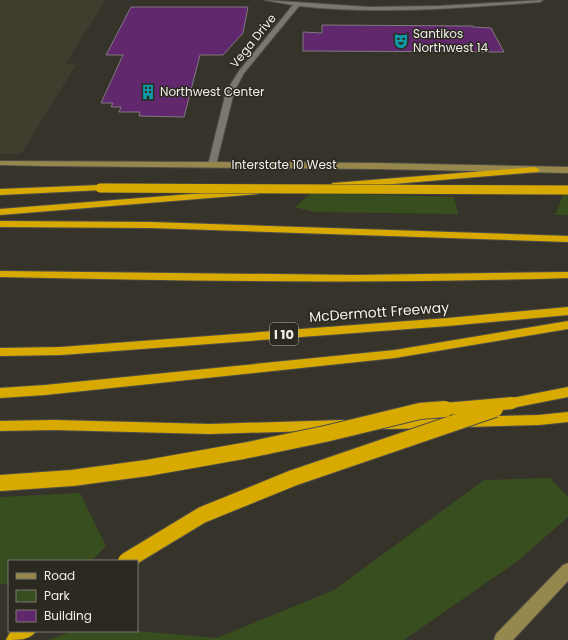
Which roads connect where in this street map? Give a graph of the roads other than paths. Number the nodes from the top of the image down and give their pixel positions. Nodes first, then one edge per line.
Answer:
1 (267, 0) edge
2 (540, 0) edge
3 (298, 3) junction
4 (0, 163) edge
5 (212, 165) junction
6 (535, 170) junction
7 (568, 170) edge
8 (0, 186) edge
9 (100, 188) junction
10 (567, 190) edge
11 (0, 192) edge
12 (0, 212) edge
13 (0, 224) edge
14 (568, 239) edge
15 (0, 274) edge
16 (568, 275) edge
17 (568, 311) edge
18 (568, 325) edge
19 (0, 352) edge
20 (568, 392) edge
21 (0, 393) edge
22 (512, 403) junction
23 (568, 417) edge
24 (0, 426) edge
25 (0, 483) edge
26 (128, 560) edge
27 (568, 570) edge
28 (26, 632) edge
29 (15, 640) edge
30 (502, 640) edge

1 - 3 street
2 - 3 street
3 - 5 street, Vega Drive
4 - 5 main road, Interstate 10 West
5 - 6 main road, Interstate 10 West
6 - 7 main road, Interstate 10 West
6 - 12 highway
8 - 9 highway
9 - 10 highway, bridge
9 - 11 highway
13 - 14 highway
15 - 16 highway
17 - 19 highway, McDermott Freeway / I 10
18 - 21 highway
20 - 22 highway
22 - 25 highway, bridge
22 - 26 highway, bridge
23 - 24 highway
27 - 30 main road
28 - 29 highway

